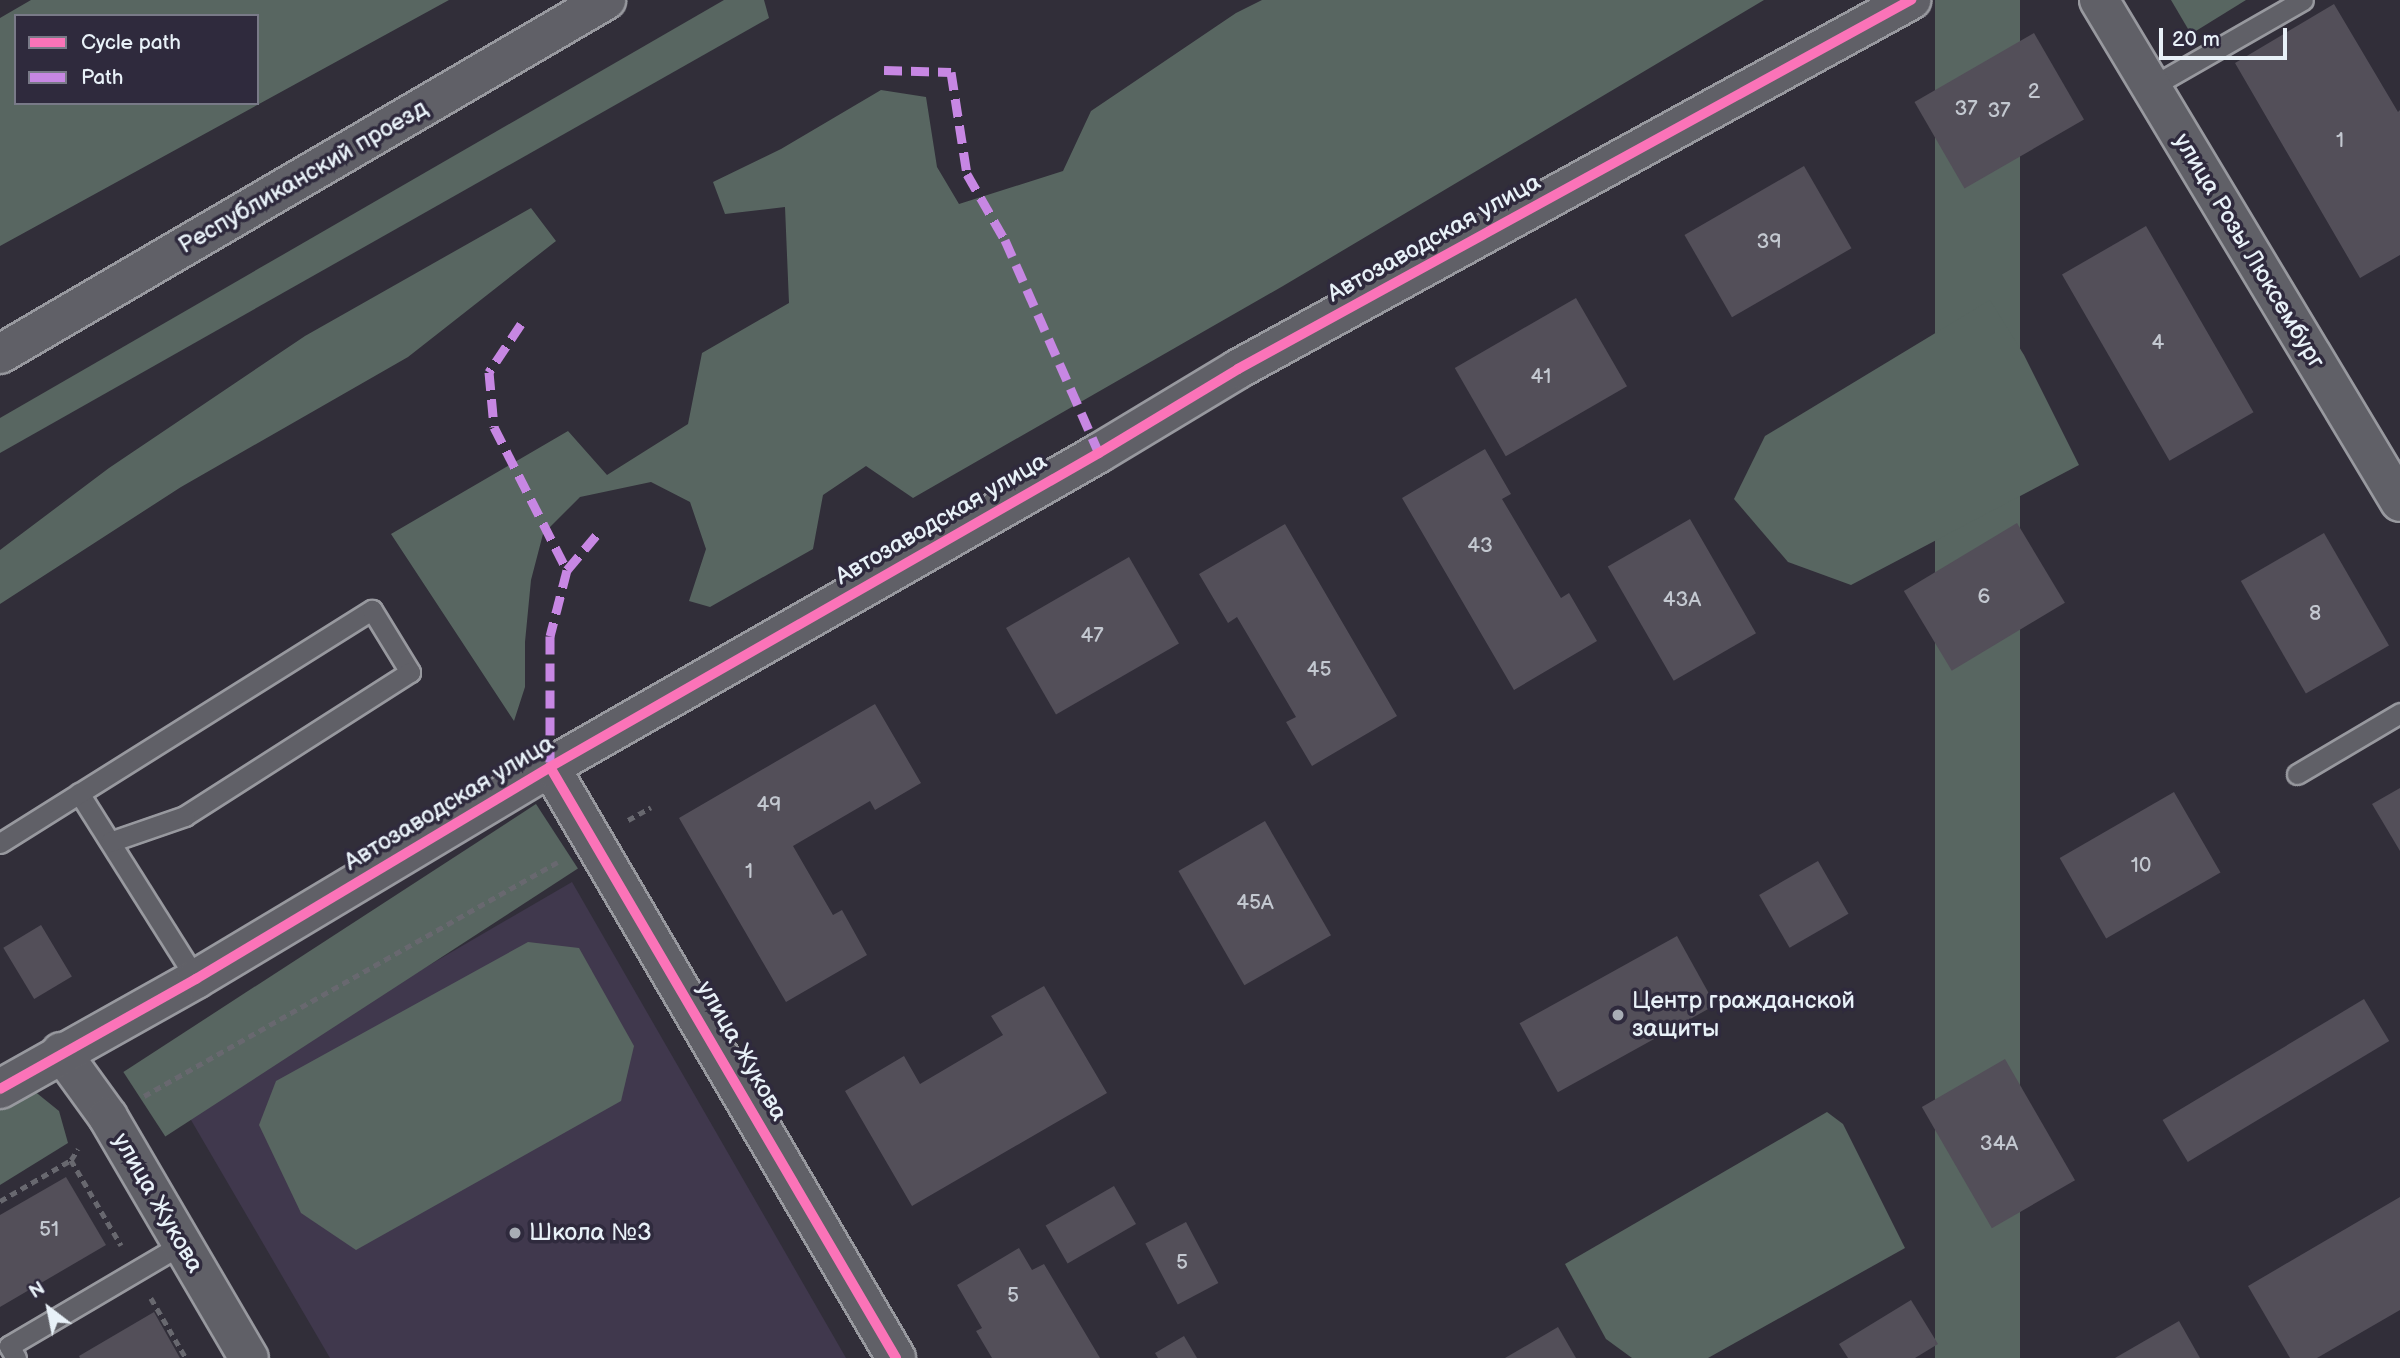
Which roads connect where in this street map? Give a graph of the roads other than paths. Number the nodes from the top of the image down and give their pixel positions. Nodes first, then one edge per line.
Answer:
1 (606, 0) edge
2 (1910, 0) edge
3 (2099, 0) edge
4 (2303, 0) edge
5 (2151, 87) junction
6 (0, 354) edge
7 (2400, 502) edge
8 (2400, 713) edge
9 (550, 767) junction
10 (2297, 774) dead end
11 (79, 793) junction
12 (110, 842) junction
13 (0, 843) edge
14 (196, 979) junction
15 (61, 1052) junction
16 (0, 1089) edge
17 (182, 1244) junction
18 (16, 1358) edge
19 (249, 1358) edge
20 (896, 1358) edge

1 - 6 street, Республиканский проезд
2 - 9 street, Автозаводская улица
3 - 5 street, улица Розы Люксембург
4 - 5 lane
5 - 7 street, улица Розы Люксембург
8 - 10 lane
9 - 14 street, Автозаводская улица
9 - 20 street, улица Жукова
11 - 12 lane
11 - 12 lane
11 - 13 lane
12 - 14 lane
14 - 15 street, Автозаводская улица
15 - 16 street, Автозаводская улица
15 - 17 street, улица Жукова
17 - 18 lane
17 - 19 street, улица Жукова

